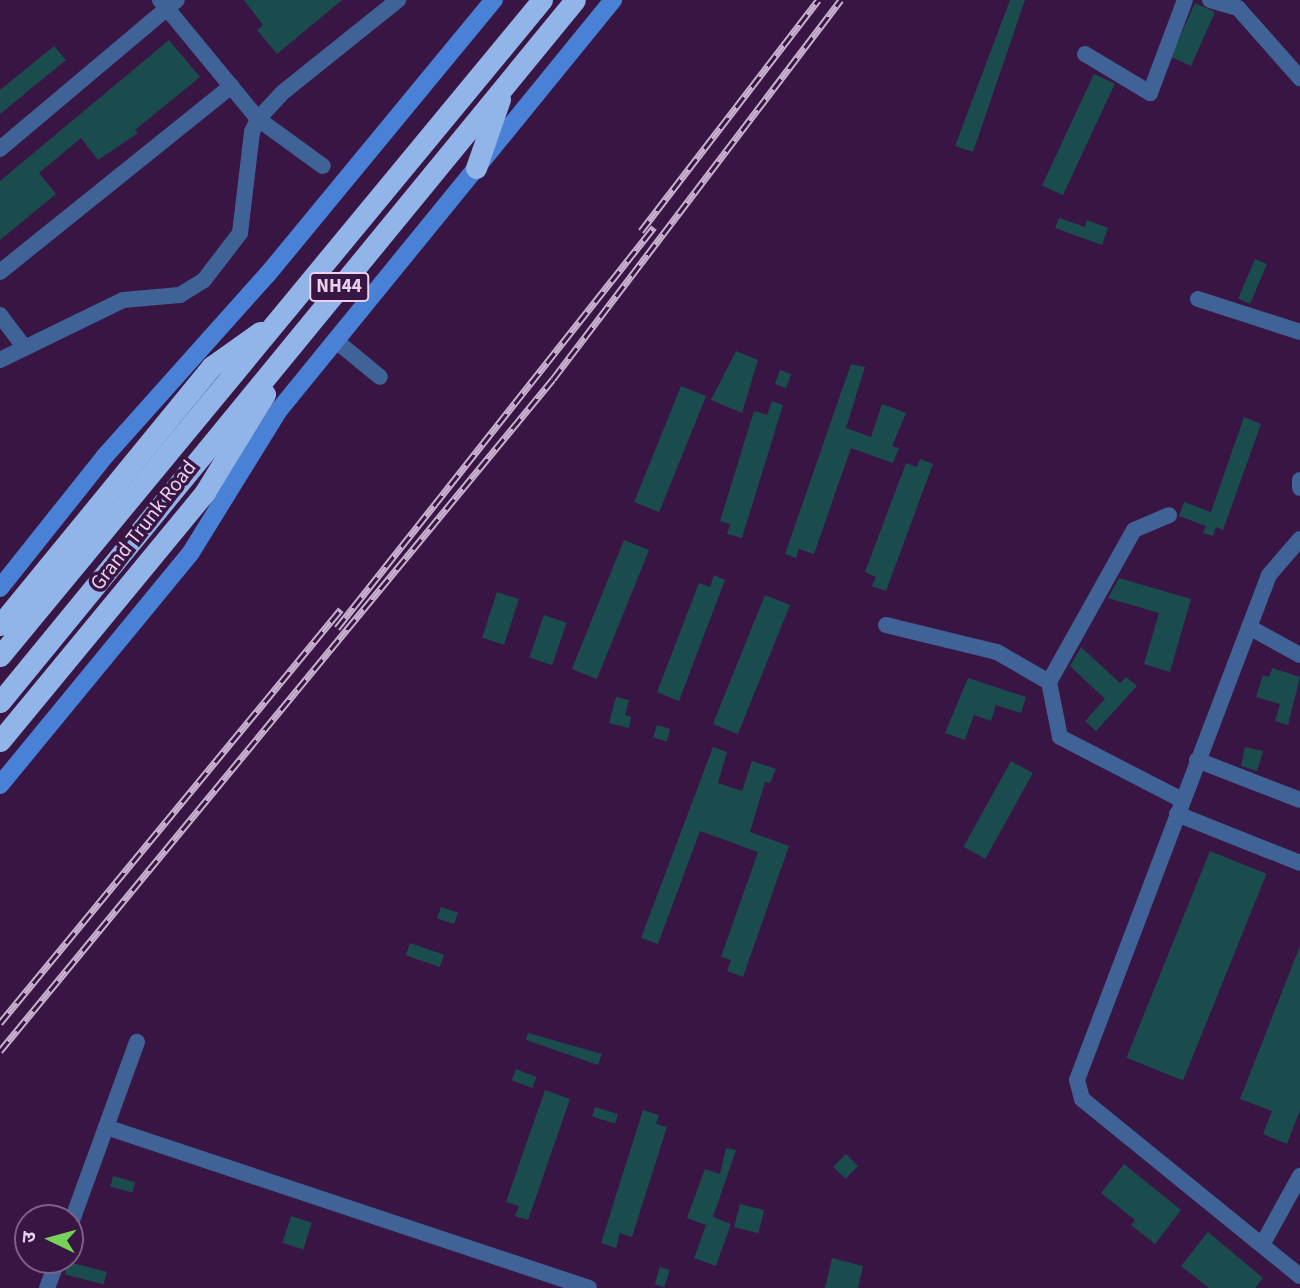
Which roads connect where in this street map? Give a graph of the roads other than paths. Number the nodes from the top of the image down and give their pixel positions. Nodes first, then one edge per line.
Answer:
1 (398, 0) edge
2 (494, 0) edge
3 (542, 0) edge
4 (575, 0) edge
5 (612, 0) edge
6 (1185, 0) edge
7 (1210, 0) edge
8 (168, 3) edge
9 (1085, 54) dead end
10 (1300, 78) edge
11 (230, 86) junction
12 (504, 87) junction
13 (258, 119) junction
14 (0, 149) edge
15 (323, 166) dead end
16 (476, 168) junction
17 (0, 272) edge
18 (1198, 299) dead end
19 (285, 314) junction
20 (0, 315) edge
21 (306, 327) junction
22 (1300, 332) edge
23 (335, 340) junction
24 (25, 348) junction
25 (0, 360) edge
26 (380, 377) dead end
27 (1300, 480) edge
28 (1300, 488) edge
29 (1169, 515) dead end
30 (1300, 538) edge
31 (5, 582) edge
32 (0, 625) edge
33 (886, 625) dead end
34 (1248, 627) junction
35 (1300, 655) edge
36 (0, 656) edge
37 (1049, 682) junction
38 (0, 702) edge
39 (0, 741) edge
40 (1197, 760) junction
41 (0, 785) edge
42 (1300, 800) edge
43 (1179, 807) junction
44 (1300, 863) edge
45 (137, 1042) dead end
46 (106, 1127) junction
47 (1300, 1176) edge
48 (78, 1204) edge
49 (1262, 1245) junction
50 (1300, 1276) edge
51 (589, 1288) edge

1 - 13 street
2 - 31 street
3 - 19 highway, Grand Trunk Road / NH44
4 - 12 highway, Grand Trunk Road / NH44
5 - 16 street
6 - 9 street
7 - 10 street
8 - 11 street
8 - 14 street
11 - 13 street
11 - 17 street
12 - 16 highway
12 - 21 highway, Grand Trunk Road / NH44
13 - 15 street
13 - 24 street
16 - 23 street
18 - 22 street
19 - 32 highway, Grand Trunk Road / NH44
19 - 36 highway, Grand Trunk Road / NH44
20 - 24 street
21 - 38 highway, Grand Trunk Road / NH44
21 - 39 highway, Grand Trunk Road / NH44
23 - 26 street
23 - 41 street
24 - 25 street
27 - 28 street
29 - 37 street
30 - 34 street
33 - 37 street
34 - 35 street
34 - 40 street
37 - 43 street
40 - 42 street
40 - 43 street
43 - 44 street
43 - 49 street
45 - 46 street
46 - 48 street
46 - 51 street
47 - 49 street
49 - 50 street

